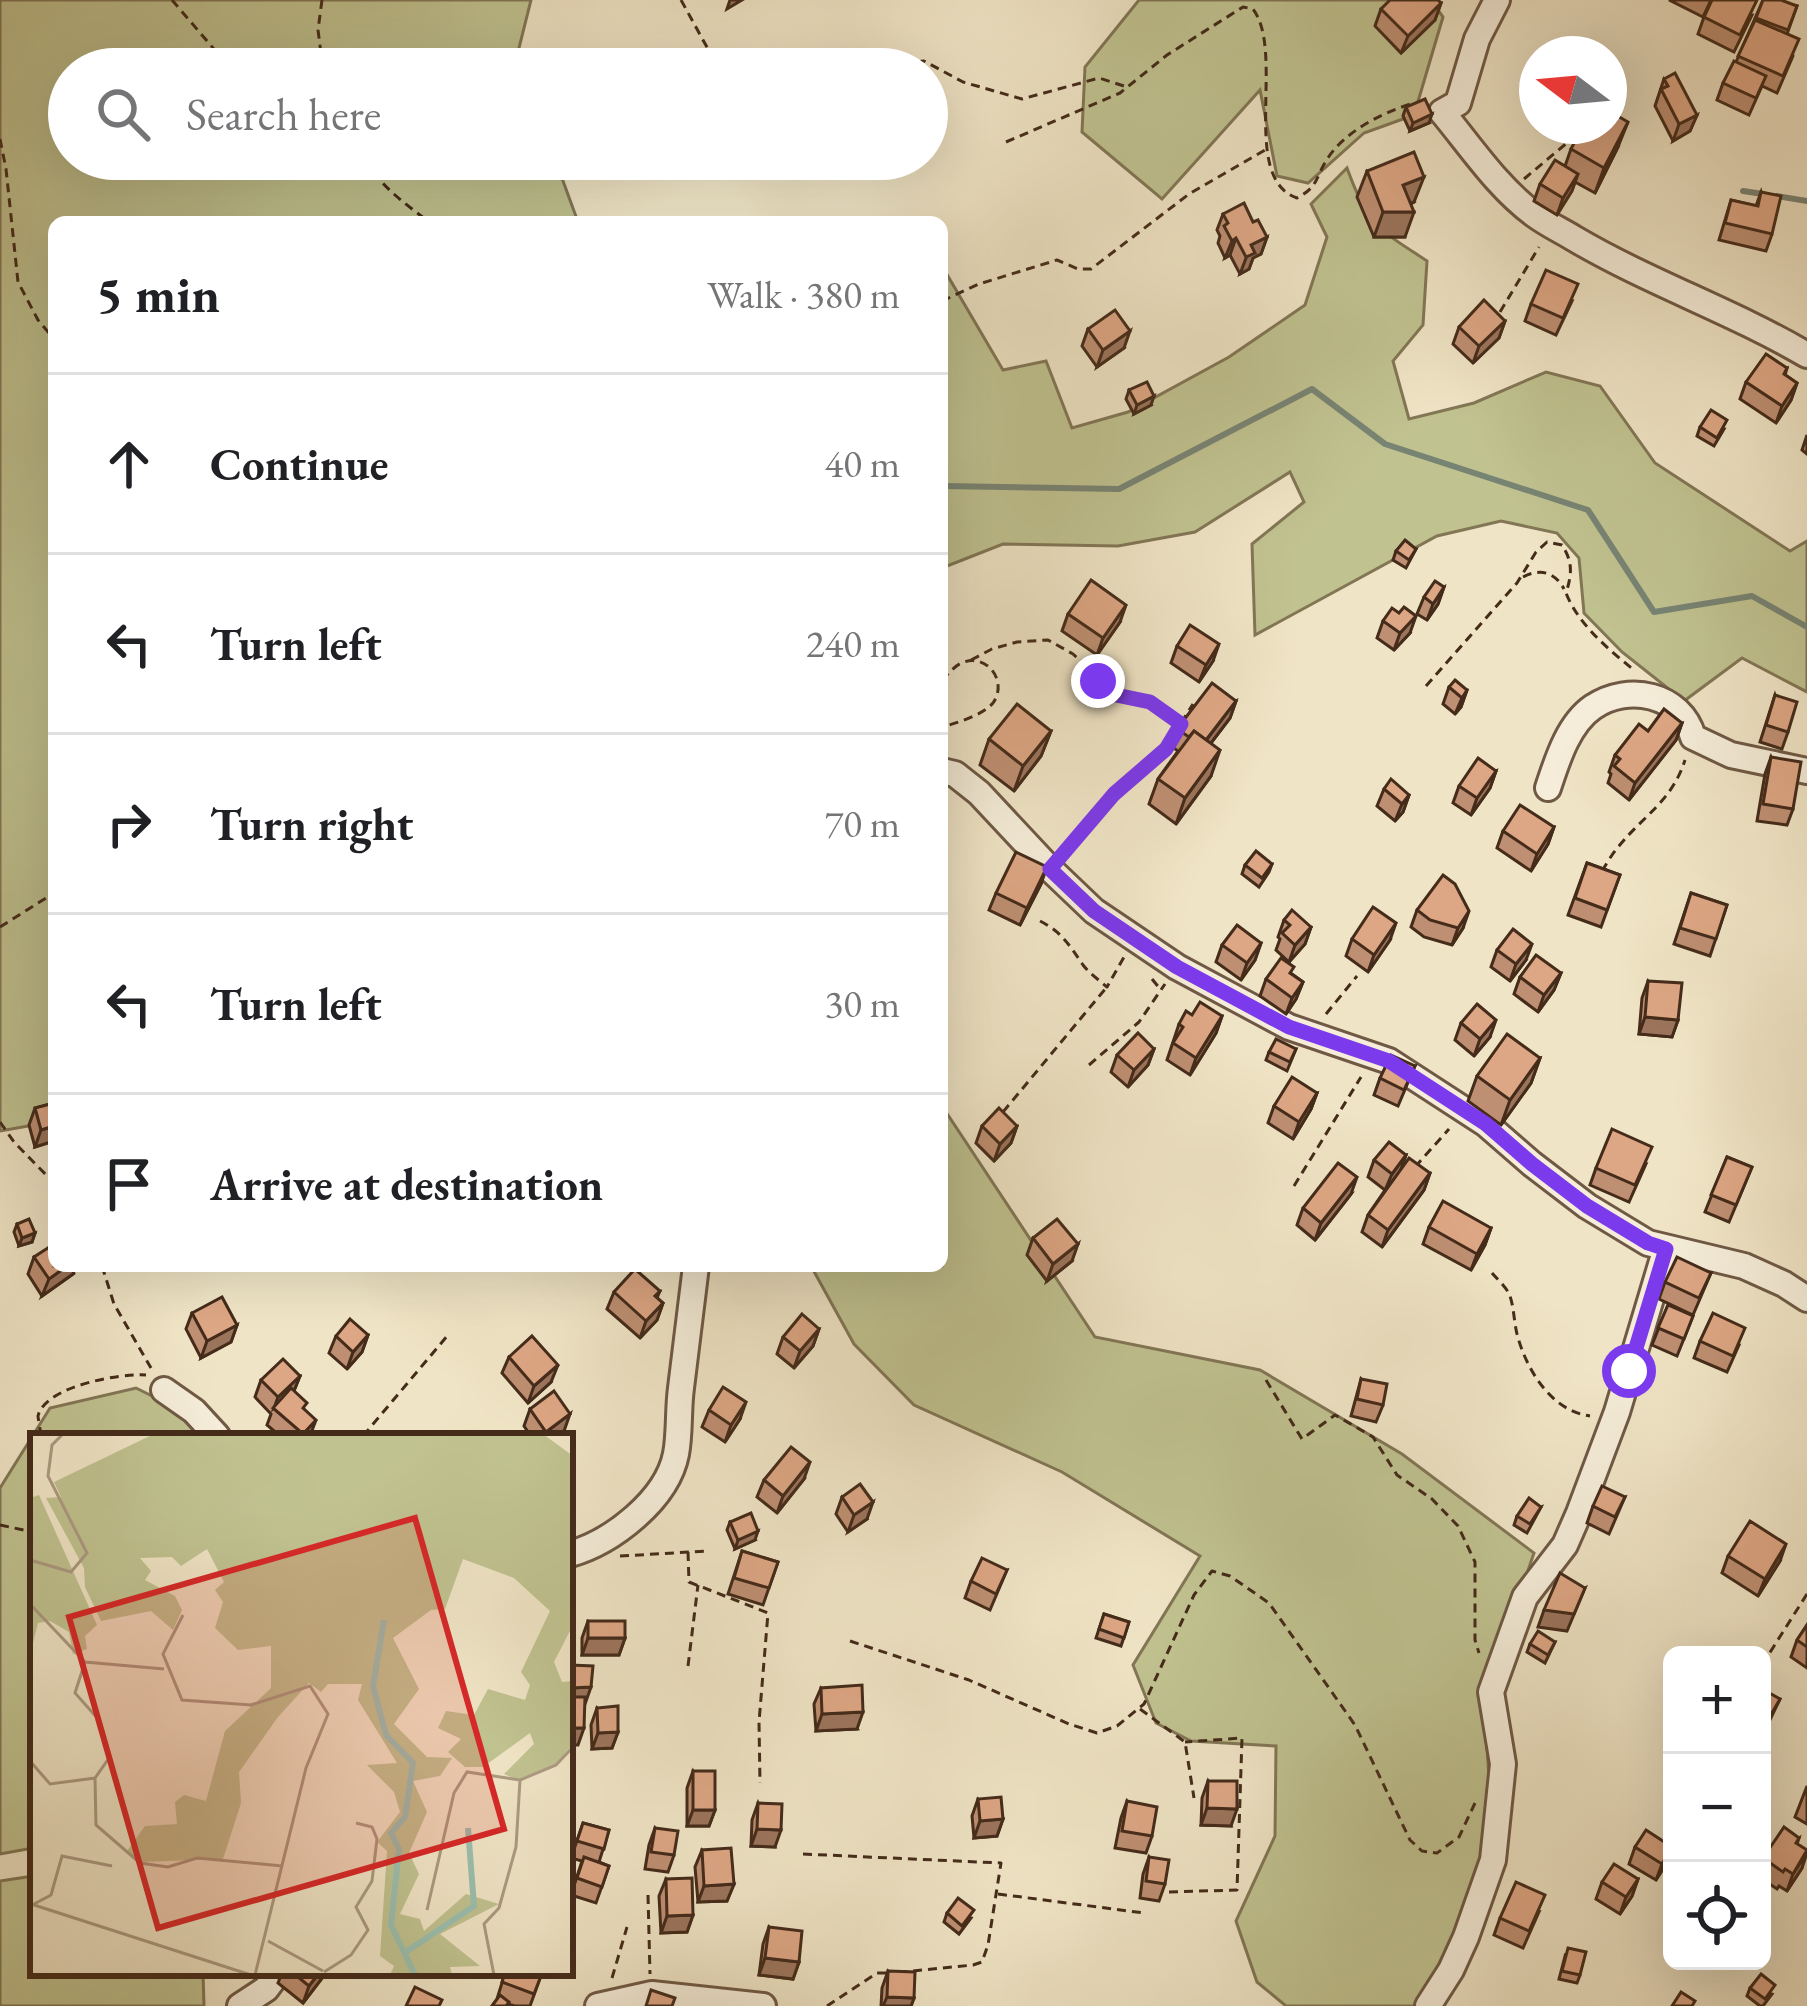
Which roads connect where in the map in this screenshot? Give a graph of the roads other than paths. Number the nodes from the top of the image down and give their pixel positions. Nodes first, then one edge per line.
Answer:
1 (1497, 0) edge
2 (1807, 355) edge
3 (1807, 771) edge
4 (948, 772) edge
5 (1548, 788) dead end
6 (1666, 1249) junction
7 (695, 1272) edge
8 (1807, 1300) edge
9 (164, 1390) road end
10 (214, 1433) edge
11 (579, 1552) edge
12 (276, 1990) edge
13 (601, 2004) edge
14 (240, 2006) edge
15 (763, 2006) edge
16 (1428, 2006) edge

1 - 2 street
3 - 5 street
4 - 6 street
6 - 8 street
6 - 16 street
7 - 11 street
9 - 10 street
12 - 14 street
13 - 15 street

